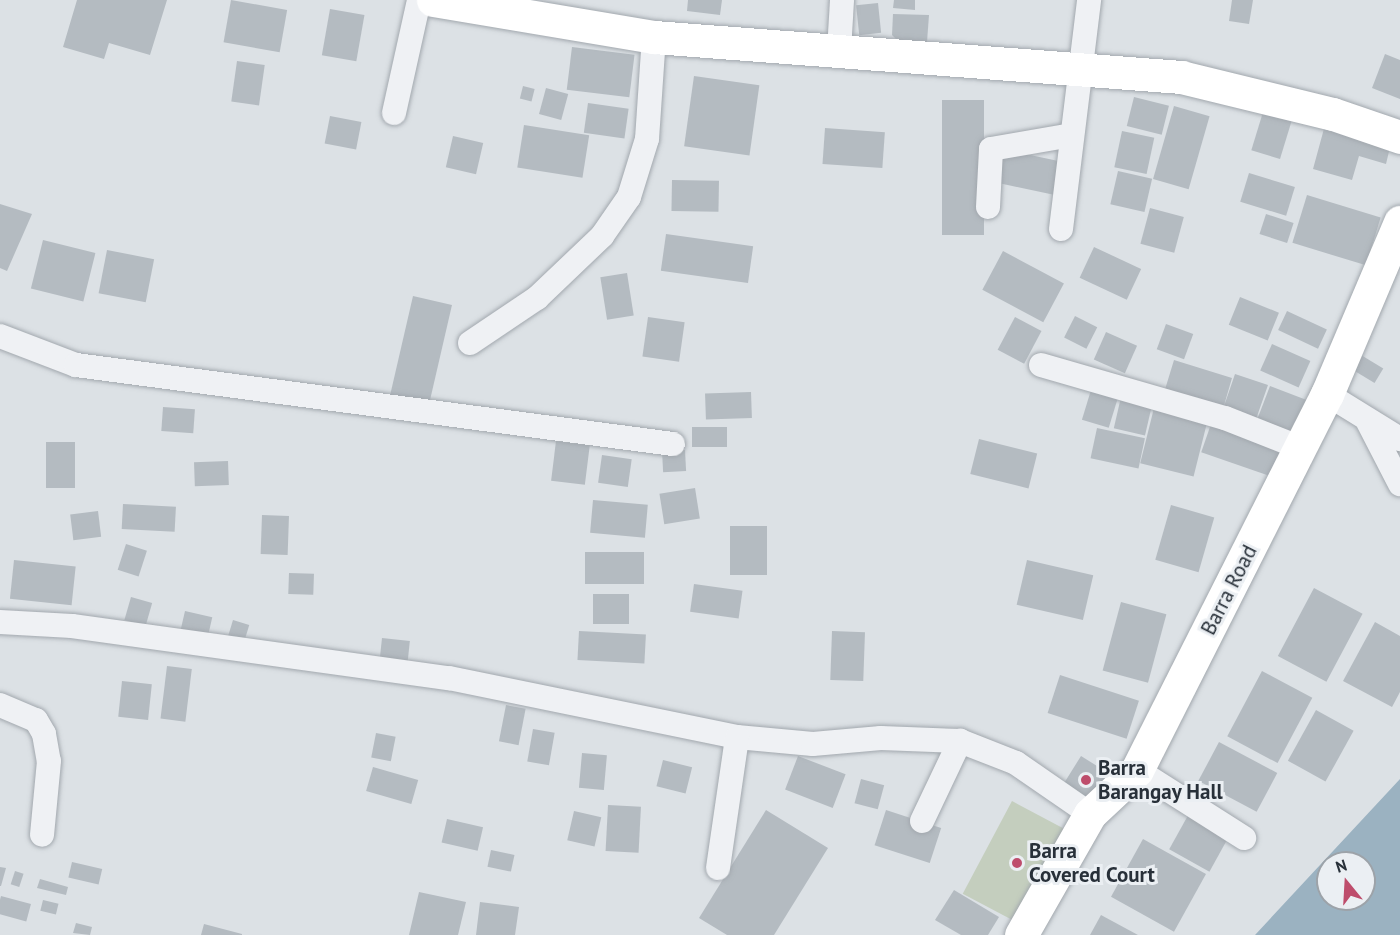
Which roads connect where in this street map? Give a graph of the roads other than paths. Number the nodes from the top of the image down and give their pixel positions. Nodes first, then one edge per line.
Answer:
1 (419, 0) edge
2 (433, 0) edge
3 (842, 0) edge
4 (1089, 0) edge
5 (654, 37) junction
6 (839, 51) junction
7 (1082, 67) junction
8 (394, 113) dead end
9 (1072, 135) junction
10 (1400, 137) edge
11 (988, 207) dead end
12 (1400, 222) edge
13 (1061, 229) dead end
14 (0, 336) edge
15 (470, 343) dead end
16 (1041, 365) dead end
17 (1327, 394) junction
18 (1368, 422) junction
19 (1400, 439) edge
20 (673, 444) dead end
21 (1301, 448) junction
22 (1400, 484) edge
23 (0, 622) edge
24 (0, 705) edge
25 (737, 737) junction
26 (960, 741) junction
27 (1137, 770) junction
28 (1090, 814) junction
29 (922, 822) dead end
30 (42, 835) dead end
31 (1244, 838) dead end
32 (718, 868) dead end
33 (1021, 935) edge

1 - 8 street
2 - 5 street
3 - 6 street
4 - 7 street
5 - 6 street
5 - 15 street
6 - 7 street
7 - 9 street
7 - 10 street
9 - 11 street
9 - 13 street
12 - 17 street, Barra Road
14 - 20 street
16 - 21 street
17 - 18 street
17 - 21 street, Barra Road
18 - 19 street
18 - 22 street
21 - 27 street, Barra Road
23 - 25 street
24 - 30 street
25 - 26 street
25 - 32 street
26 - 28 street
26 - 29 street
27 - 28 street, Barra Road
27 - 31 street
28 - 33 street, Barra Road

